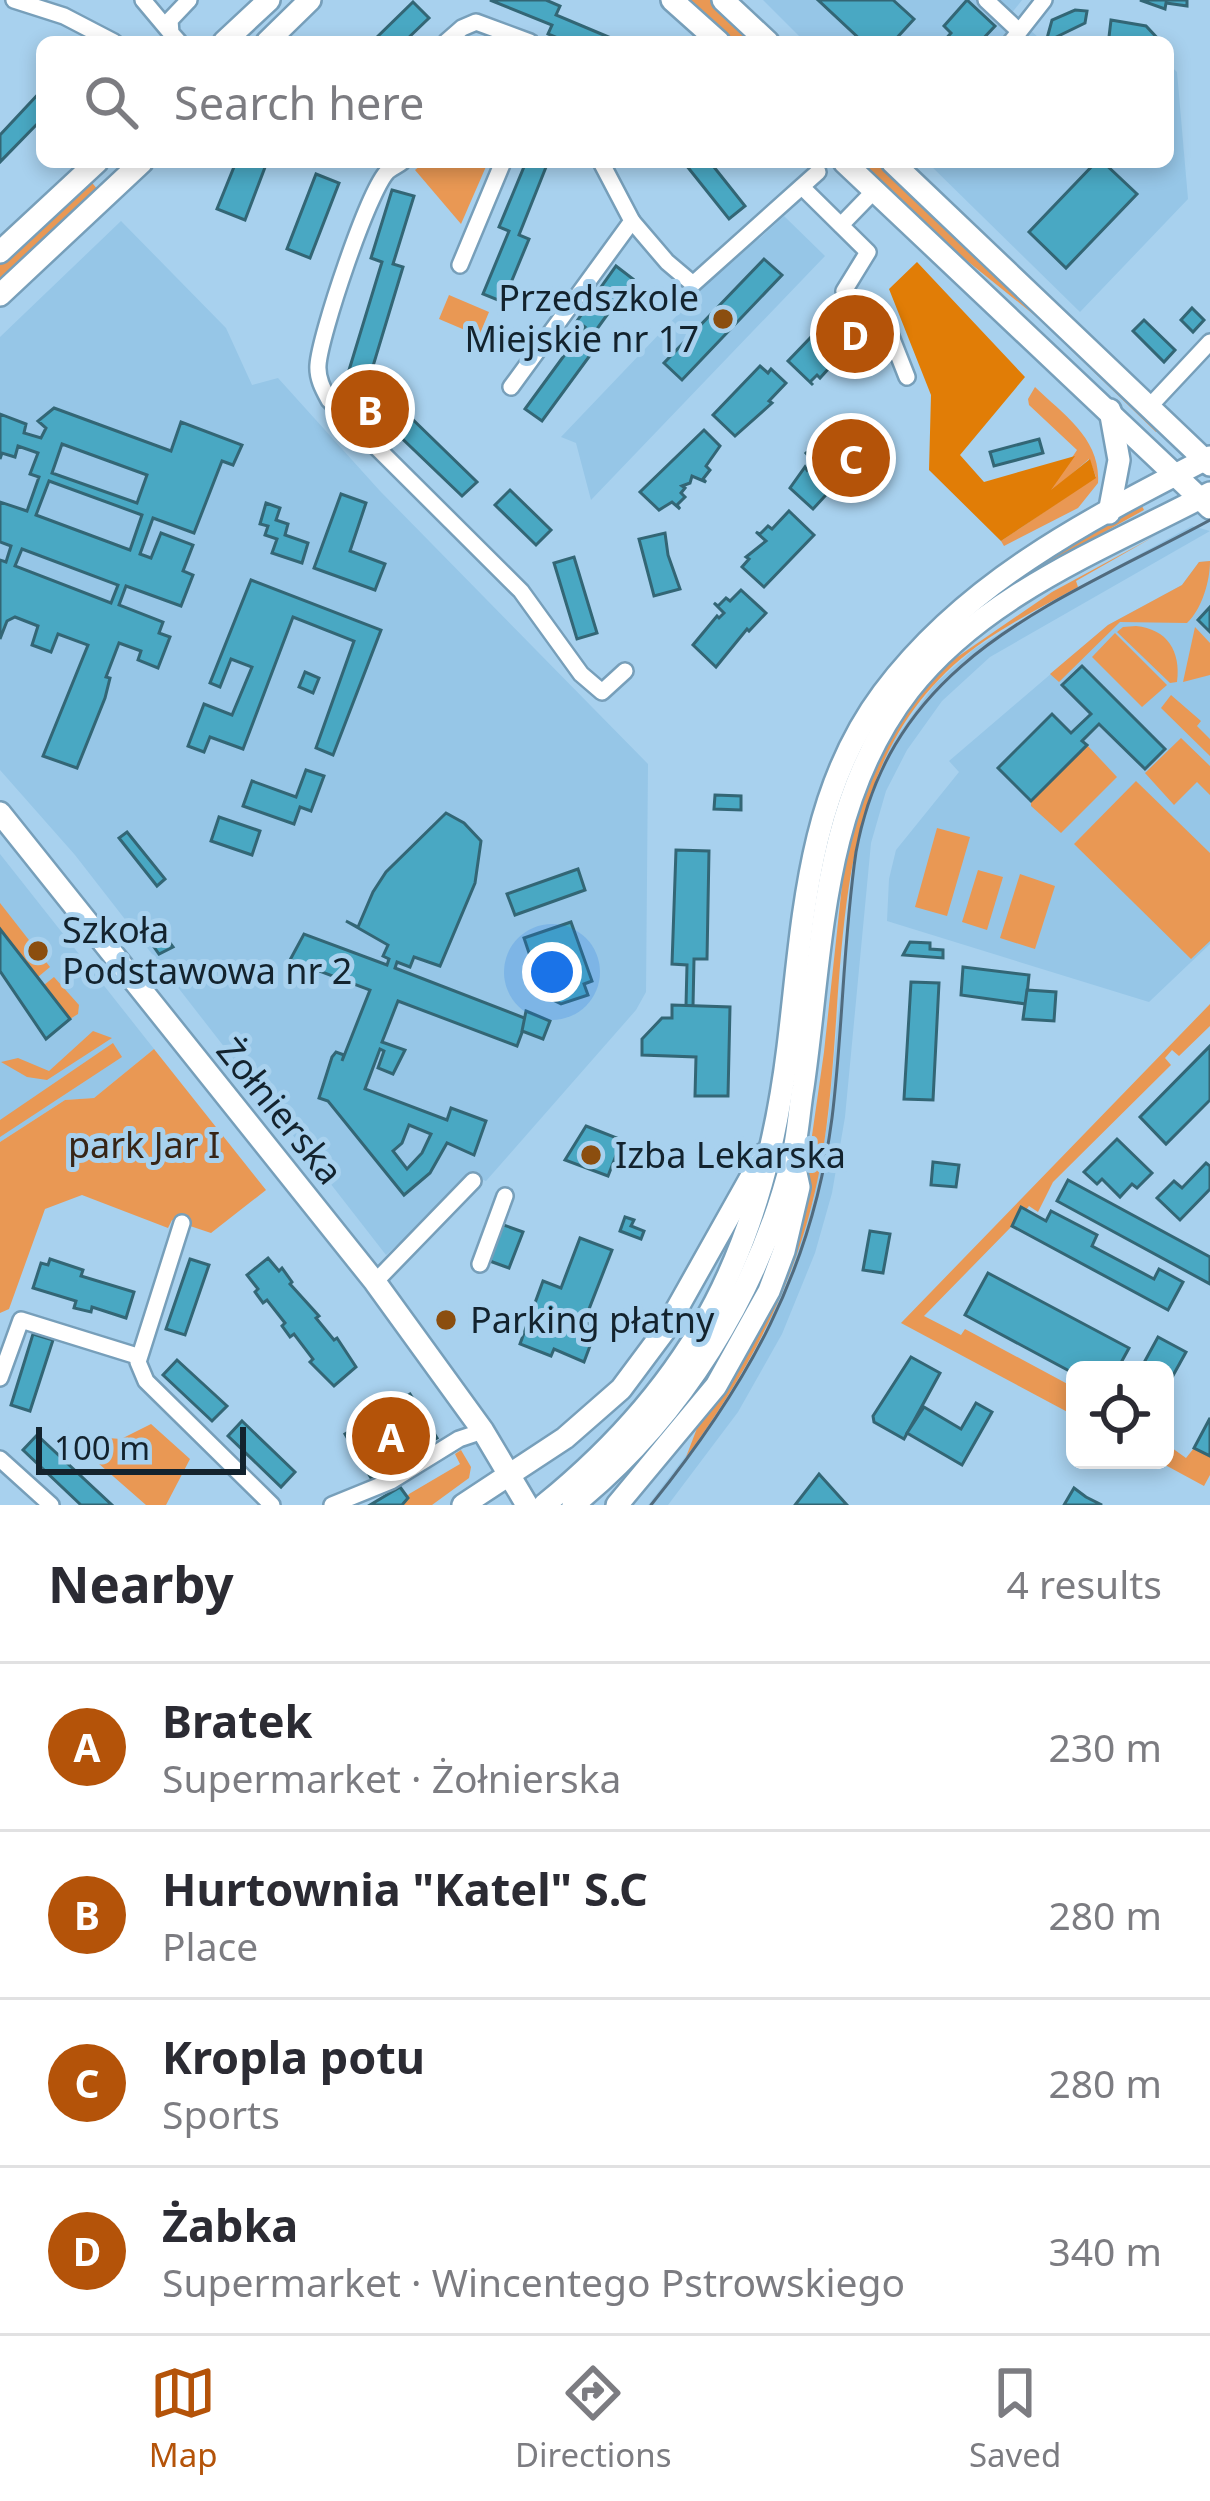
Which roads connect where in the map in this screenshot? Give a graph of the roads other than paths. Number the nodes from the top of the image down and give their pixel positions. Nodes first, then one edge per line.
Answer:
1 (14, 0) edge
2 (143, 0) edge
3 (189, 0) edge
4 (269, 0) edge
5 (310, 0) edge
6 (672, 0) edge
7 (723, 0) edge
8 (986, 0) edge
9 (1044, 0) edge
10 (102, 36) edge
11 (173, 36) edge
12 (174, 36) edge
13 (230, 36) edge
14 (274, 36) edge
15 (453, 36) edge
16 (514, 36) edge
17 (712, 36) edge
18 (762, 36) edge
19 (1014, 36) edge
20 (1016, 36) edge
21 (90, 168) edge
22 (99, 168) edge
23 (136, 168) edge
24 (388, 168) edge
25 (500, 168) edge
26 (604, 168) edge
27 (851, 168) edge
28 (899, 168) edge
29 (818, 172) dead end
30 (802, 187) junction
31 (114, 188) junction
32 (875, 190) junction
33 (632, 221) junction
34 (841, 225) junction
35 (0, 252) edge
36 (460, 265) dead end
37 (0, 296) edge
38 (1210, 342) edge
39 (908, 377) dead end
40 (511, 387) dead end
41 (1150, 406) junction
42 (1109, 410) junction
43 (1208, 461) edge
44 (1176, 474) junction
45 (1207, 500) edge
46 (1108, 513) junction
47 (625, 671) dead end
48 (0, 813) edge
49 (783, 1153) junction
50 (473, 1181) dead end
51 (506, 1196) dead end
52 (182, 1223) dead end
53 (480, 1264) dead end
54 (375, 1282) junction
55 (137, 1356) junction
56 (0, 1378) edge
57 (483, 1431) junction
58 (0, 1459) edge
59 (509, 1474) junction
60 (532, 1504) edge
61 (51, 1505) edge
62 (272, 1505) edge
63 (332, 1505) edge
64 (463, 1505) edge
65 (572, 1505) edge
66 (617, 1505) edge

1 - 10 street
2 - 11 street
3 - 12 street
4 - 13 street
5 - 14 street
6 - 17 street
7 - 18 street
8 - 19 street
9 - 20 street
15 - 16 street
21 - 35 street
22 - 31 street
23 - 31 street
24 - 47 street
25 - 36 street
26 - 33 street
27 - 32 street
28 - 41 street
29 - 30 street
30 - 33 street
30 - 34 street
31 - 37 street
32 - 34 street
32 - 42 street
33 - 40 street
34 - 39 street
38 - 41 street
41 - 43 street
42 - 44 street
42 - 46 street
43 - 44 street
44 - 45 street
44 - 46 street
45 - 49 street
46 - 49 street
48 - 54 street, Żołnierska
49 - 59 street
49 - 60 street
49 - 65 street
49 - 66 street
50 - 54 street
51 - 53 street
52 - 55 street
54 - 57 street, Żołnierska
55 - 56 street
55 - 62 street
57 - 59 street, Żołnierska
57 - 63 street
58 - 61 street
59 - 60 street, Żołnierska
59 - 64 street

